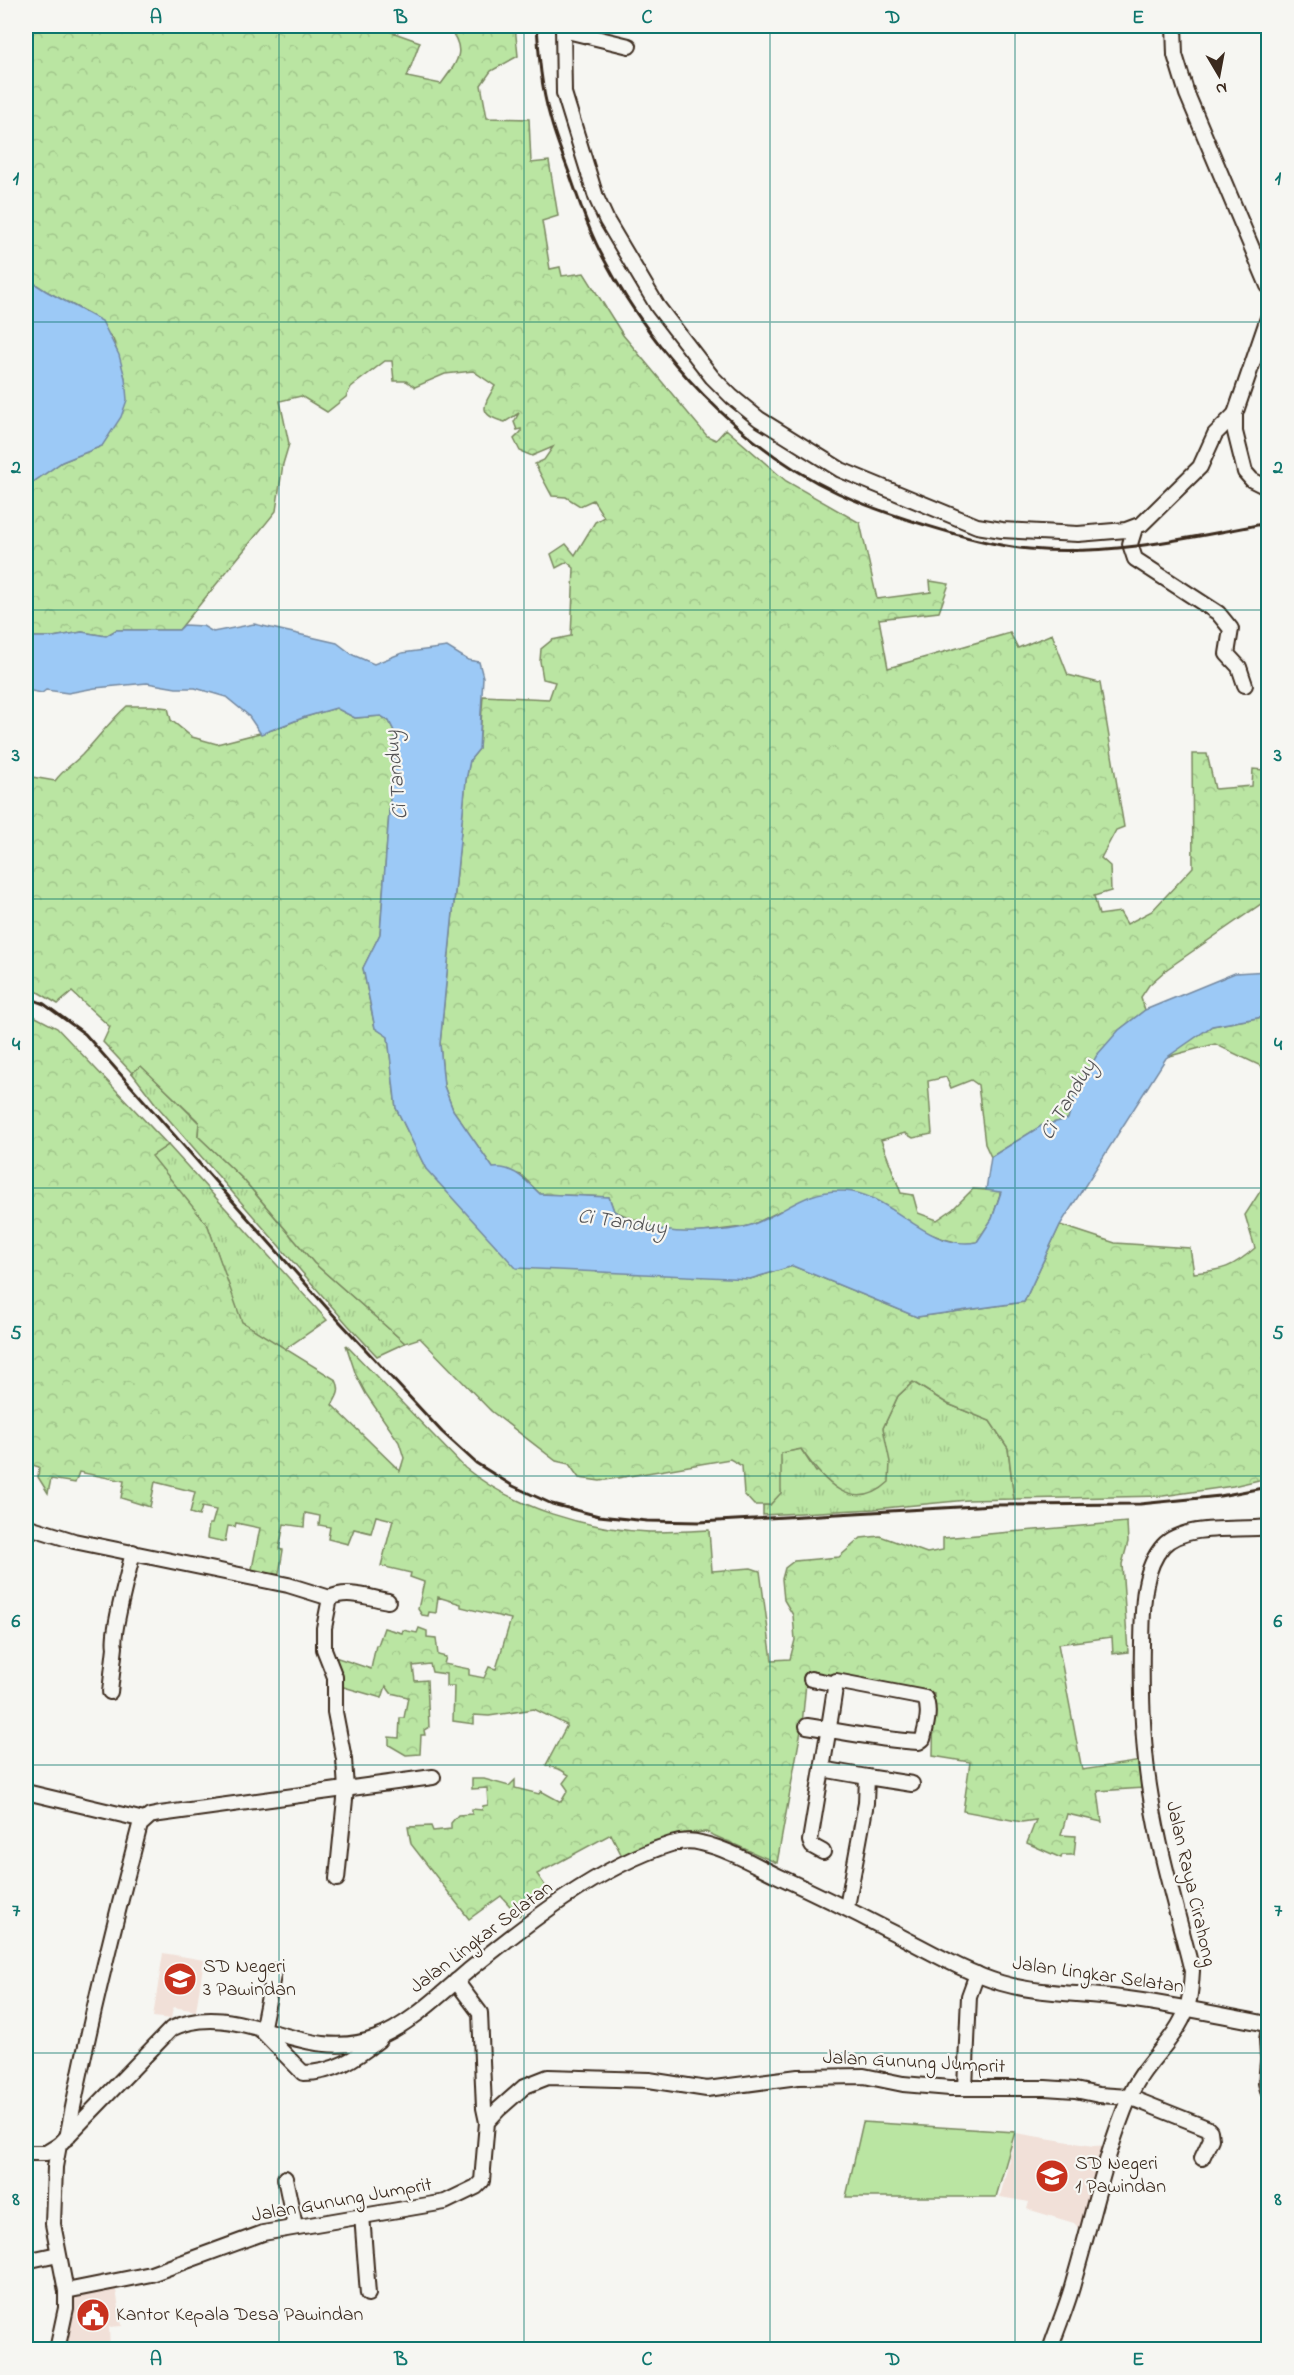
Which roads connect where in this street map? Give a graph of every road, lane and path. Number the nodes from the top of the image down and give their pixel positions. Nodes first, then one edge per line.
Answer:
1 (1174, 26) edge
2 (563, 28) edge
3 (629, 46) dead end
4 (1269, 286) edge
5 (1269, 318) edge
6 (1235, 414) junction
7 (1269, 488) edge
8 (1135, 528) junction
9 (1245, 685) dead end
10 (26, 1526) edge
11 (1269, 1527) edge
12 (133, 1552) junction
13 (330, 1598) junction
14 (388, 1601) dead end
15 (811, 1680) dead end
16 (836, 1684) junction
17 (110, 1692) dead end
18 (807, 1726) dead end
19 (828, 1730) junction
20 (822, 1769) junction
21 (433, 1777) dead end
22 (867, 1777) junction
23 (912, 1784) dead end
24 (346, 1789) junction
25 (26, 1792) edge
26 (144, 1820) junction
27 (823, 1852) dead end
28 (337, 1879) dead end
29 (847, 1907) junction
30 (274, 1971) dead end
31 (977, 1974) junction
32 (456, 1981) junction
33 (1187, 2008) junction
34 (1269, 2024) edge
35 (262, 2031) junction
36 (388, 2033) junction
37 (1269, 2034) edge
38 (1269, 2059) edge
39 (965, 2088) junction
40 (1269, 2090) edge
41 (1129, 2097) junction
42 (488, 2122) junction
43 (63, 2141) junction
44 (26, 2153) edge
45 (1202, 2158) dead end
46 (285, 2178) dead end
47 (362, 2215) junction
48 (295, 2226) junction
49 (58, 2254) junction
50 (26, 2261) edge
51 (66, 2291) junction
52 (368, 2294) dead end
53 (57, 2349) edge
54 (1050, 2349) edge

1 - 4 street
2 - 3 street
2 - 8 street
5 - 6 street
6 - 7 street
6 - 8 street
8 - 9 street
10 - 12 street
11 - 33 street, Jalan Raya Cirahong
12 - 13 street
12 - 17 street
13 - 14 street
13 - 24 street
15 - 16 street
16 - 19 street
16 - 19 street
18 - 19 street
19 - 20 street
20 - 22 street
20 - 27 street
21 - 24 street
22 - 23 street
22 - 29 street
24 - 26 street
24 - 28 street
25 - 26 street
26 - 43 street
29 - 31 street, Jalan Lingkar Selatan
29 - 32 street, Jalan Lingkar Selatan
30 - 35 street
31 - 33 street, Jalan Lingkar Selatan
31 - 39 street
32 - 36 street, Jalan Lingkar Selatan
32 - 42 street
33 - 34 street, Jalan Lingkar Selatan
33 - 41 street, Jalan Raya Cirahong
35 - 36 street, Jalan Lingkar Selatan
35 - 36 street
35 - 43 street, Jalan Lingkar Selatan
37 - 38 street
38 - 40 street
39 - 41 street, Jalan Gunung Jumprit
39 - 42 street, Jalan Gunung Jumprit
41 - 45 street, Jalan Gunung Jumprit
41 - 54 street, Jalan Raya Cirahong
42 - 47 street, Jalan Gunung Jumprit
43 - 44 street
43 - 49 street
46 - 48 street
47 - 48 street, Jalan Gunung Jumprit
47 - 52 street
48 - 51 street, Jalan Gunung Jumprit
49 - 50 street
49 - 51 street
51 - 53 street

